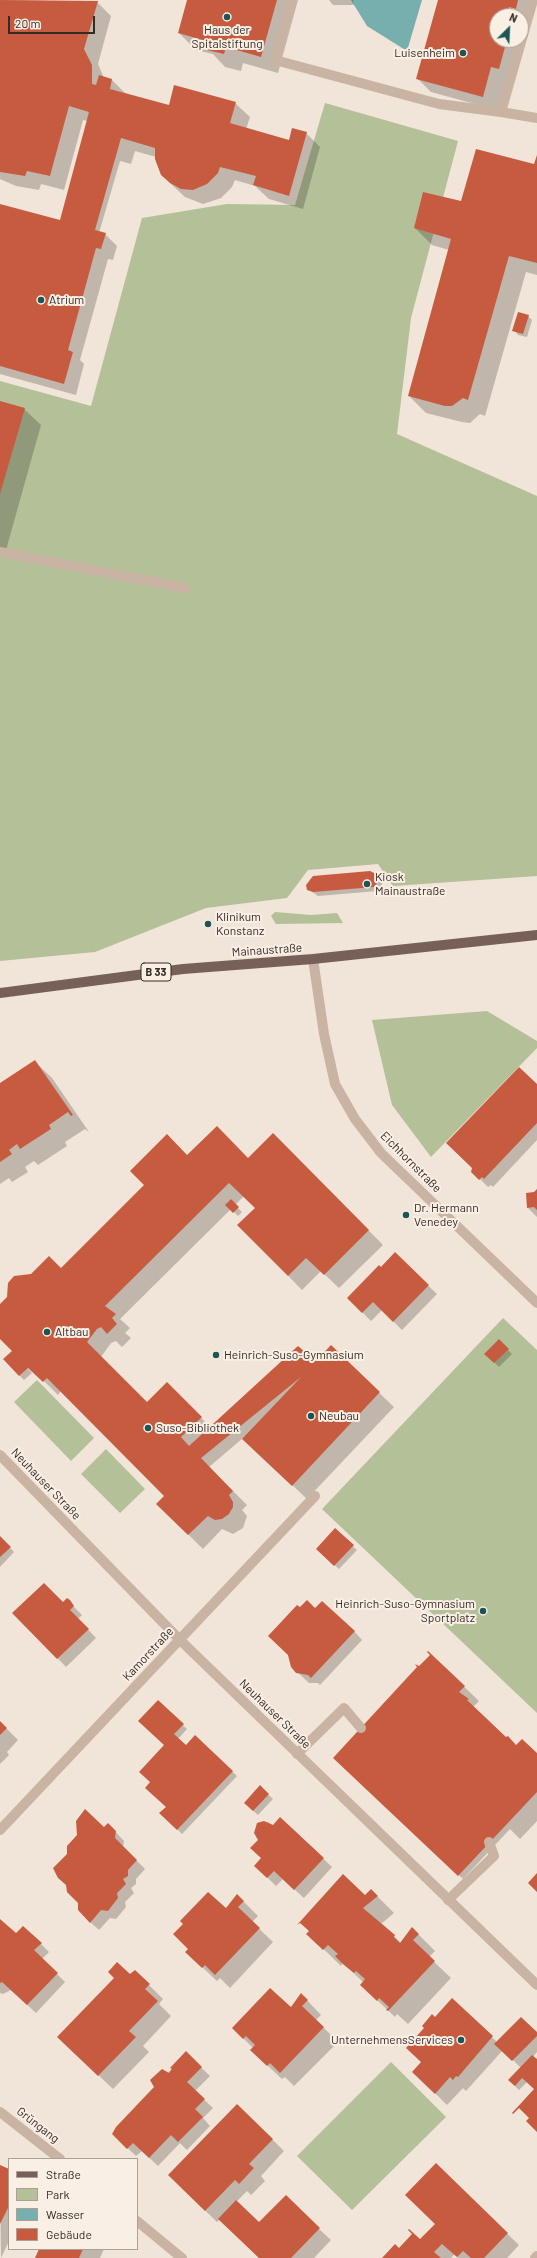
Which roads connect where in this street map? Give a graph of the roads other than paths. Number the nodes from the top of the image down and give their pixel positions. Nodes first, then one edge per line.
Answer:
1 (292, 0) edge
2 (533, 0) edge
3 (501, 112) junction
4 (537, 118) edge
5 (0, 552) edge
6 (185, 588) dead end
7 (537, 935) edge
8 (313, 959) junction
9 (0, 993) edge
10 (537, 1303) edge
11 (0, 1455) edge
12 (315, 1496) dead end
13 (180, 1640) junction
14 (361, 1728) dead end
15 (297, 1754) junction
16 (0, 1830) edge
17 (489, 1842) dead end
18 (448, 1900) junction
19 (537, 1984) edge
20 (0, 2112) edge
21 (59, 2158) edge
22 (138, 2222) edge
23 (537, 2256) edge
24 (182, 2258) edge
25 (535, 2258) edge

1 - 3 street
2 - 3 street
3 - 4 street
5 - 6 street
7 - 8 main road, Mainaustraße / B 33
8 - 9 main road, Mainaustraße / B 33
8 - 10 street, Eichhornstraße
11 - 13 street, Neuhauser Straße
12 - 13 street, Kamorstraße
13 - 15 street, Neuhauser Straße
13 - 16 street, Kamorstraße
14 - 15 street
15 - 18 street, Neuhauser Straße
17 - 18 street
18 - 19 street, Neuhauser Straße
20 - 21 street, Grüngang
22 - 24 street
23 - 25 street

